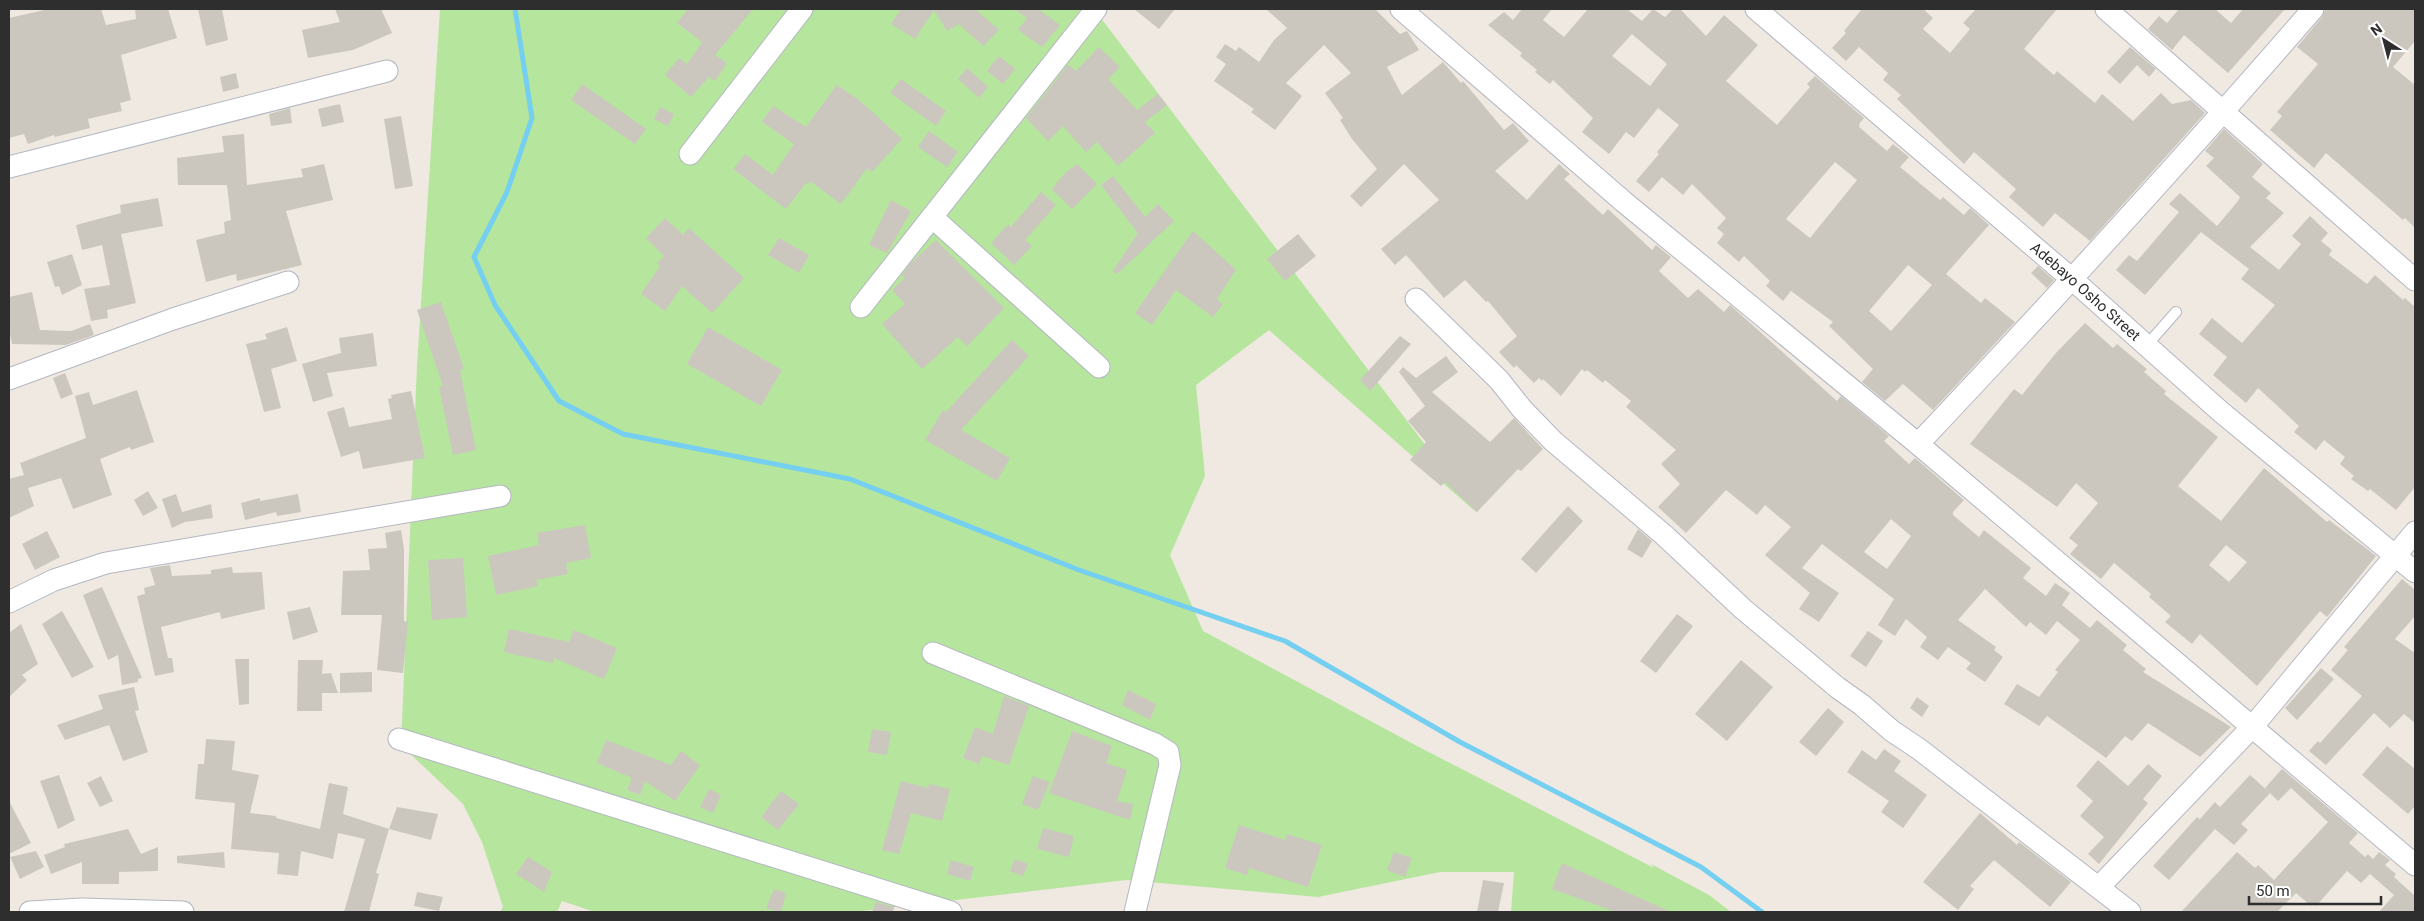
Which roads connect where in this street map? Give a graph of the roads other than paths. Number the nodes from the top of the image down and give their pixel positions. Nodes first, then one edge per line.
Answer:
1 (802, 9) edge
2 (1096, 9) edge
3 (1402, 9) edge
4 (1756, 9) edge
5 (2106, 9) edge
6 (2313, 9) edge
7 (387, 71) dead end
8 (2225, 111) junction
9 (690, 154) dead end
10 (9, 167) edge
11 (932, 217) junction
12 (2073, 280) junction
13 (2415, 280) edge
14 (288, 282) dead end
15 (1416, 299) dead end
16 (861, 306) dead end
17 (2176, 312) dead end
18 (2146, 346) junction
19 (1099, 367) dead end
20 (9, 380) edge
21 (1918, 444) junction
22 (500, 496) dead end
23 (2415, 532) edge
24 (2396, 555) junction
25 (2415, 572) edge
26 (9, 602) edge
27 (933, 652) dead end
28 (2253, 726) junction
29 (399, 739) dead end
30 (2415, 865) edge
31 (2098, 887) junction
32 (30, 912) edge
33 (183, 912) edge
34 (951, 912) edge
35 (1135, 912) edge
36 (2130, 912) edge

1 - 9 street
2 - 11 street
3 - 21 street
4 - 12 street, Adebayo Osho Street
5 - 8 street
6 - 8 street
7 - 10 street
8 - 12 street
8 - 13 street
11 - 16 street
11 - 19 street
12 - 18 street, Adebayo Osho Street
12 - 21 street
14 - 20 street
15 - 31 street
17 - 18 lane
18 - 24 street, Adebayo Osho Street
21 - 28 street
22 - 26 street
23 - 24 street
24 - 25 street, Adebayo Osho Street
24 - 28 street
27 - 35 street
28 - 30 street
28 - 31 street
29 - 34 street
31 - 36 street
32 - 33 street

